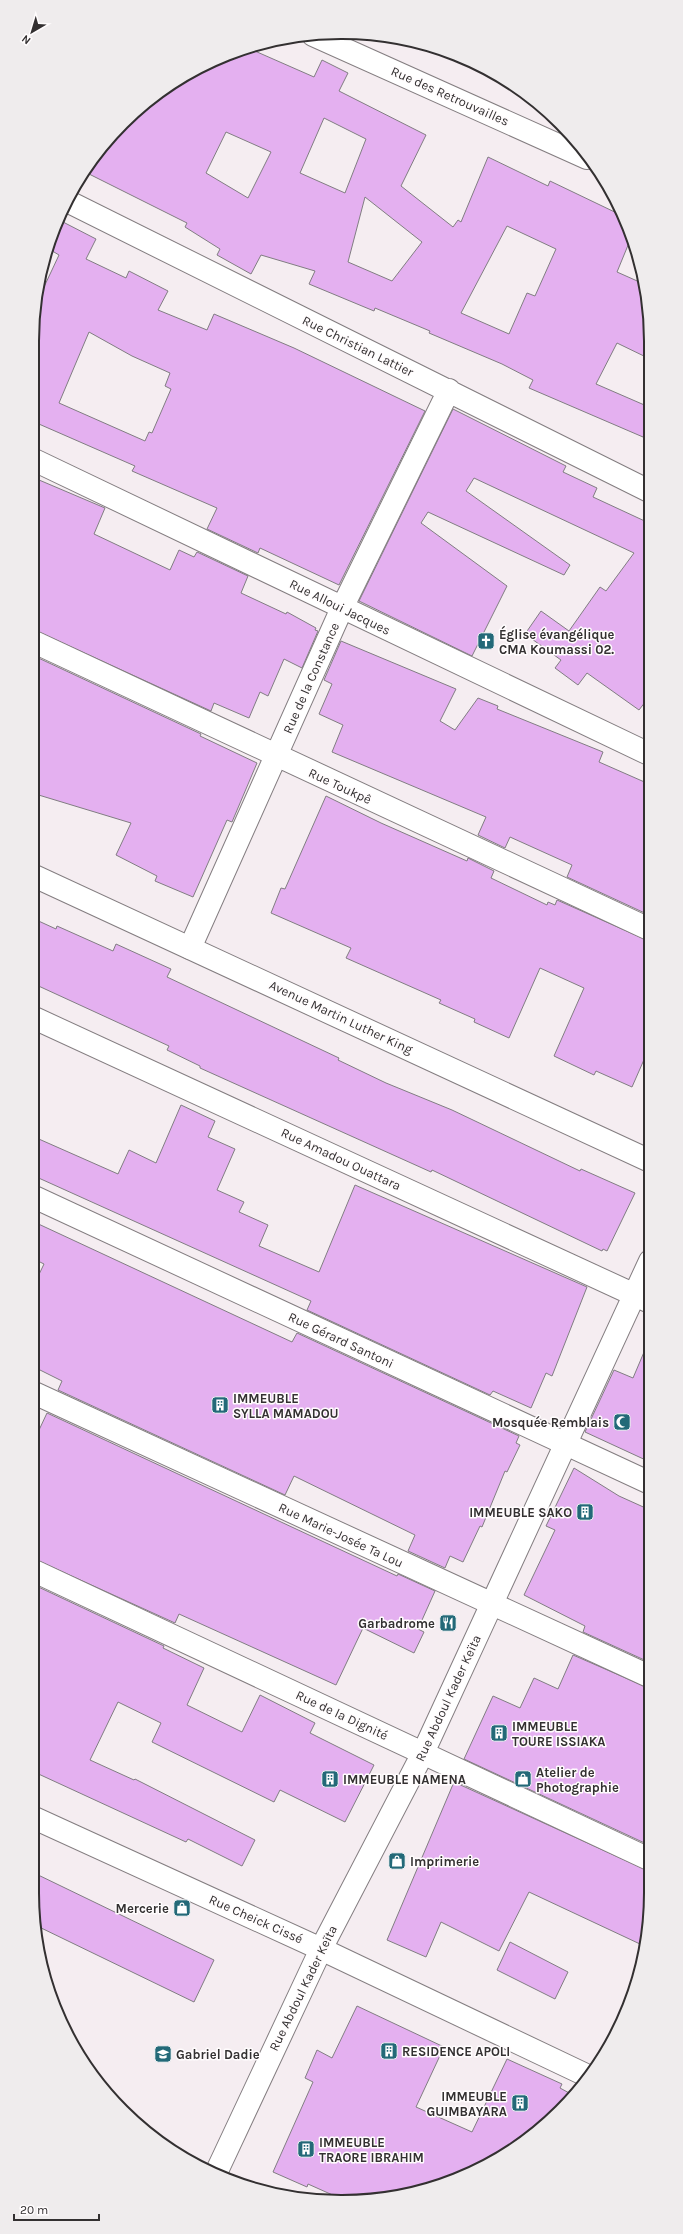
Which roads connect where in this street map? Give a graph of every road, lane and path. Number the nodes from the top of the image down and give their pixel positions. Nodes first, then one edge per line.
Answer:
1 (324, 40) edge
2 (579, 154) edge
3 (72, 204) edge
4 (449, 390) junction
5 (39, 462) edge
6 (644, 488) edge
7 (342, 608) junction
8 (39, 644) edge
9 (644, 752) edge
10 (276, 756) junction
11 (39, 878) edge
12 (644, 927) edge
13 (190, 948) junction
14 (39, 1020) edge
15 (644, 1158) edge
16 (39, 1199) edge
17 (642, 1298) edge
18 (39, 1395) edge
19 (566, 1444) junction
20 (644, 1481) edge
21 (39, 1573) edge
22 (492, 1604) junction
23 (644, 1674) edge
24 (422, 1753) junction
25 (39, 1820) edge
26 (644, 1857) edge
27 (321, 1949) junction
28 (583, 2074) edge
29 (218, 2169) edge

1 - 2 street, Rue des Retrouvailles
3 - 4 street, Rue Christian Lattier
4 - 6 street, Rue Christian Lattier
4 - 7 street, Rue de la Constance
5 - 7 street, Rue Alloui Jacques
7 - 9 street, Rue Alloui Jacques
7 - 10 street, Rue de la Constance
8 - 10 street, Rue Toukpê
10 - 12 street, Rue Toukpê
10 - 13 street, Rue de la Constance
11 - 13 street, Avenue Martin Luther King
13 - 15 street, Avenue Martin Luther King
14 - 17 street, Rue Amadou Ouattara
16 - 19 street, Rue Gérard Santoni
17 - 19 street, Rue Abdoul Kader Keïta
18 - 22 street, Rue Marie-Josée Ta Lou
19 - 20 street, Rue Gérard Santoni
19 - 22 street, Rue Abdoul Kader Keïta
21 - 24 street, Rue de la Dignité
22 - 23 street, Rue Marie-Josée Ta Lou
22 - 24 street, Rue Abdoul Kader Keïta
24 - 26 street, Rue de la Dignité
24 - 27 street, Rue Abdoul Kader Keïta
25 - 27 street, Rue Cheick Cissé
27 - 28 street, Rue Cheick Cissé
27 - 29 street, Rue Abdoul Kader Keïta

